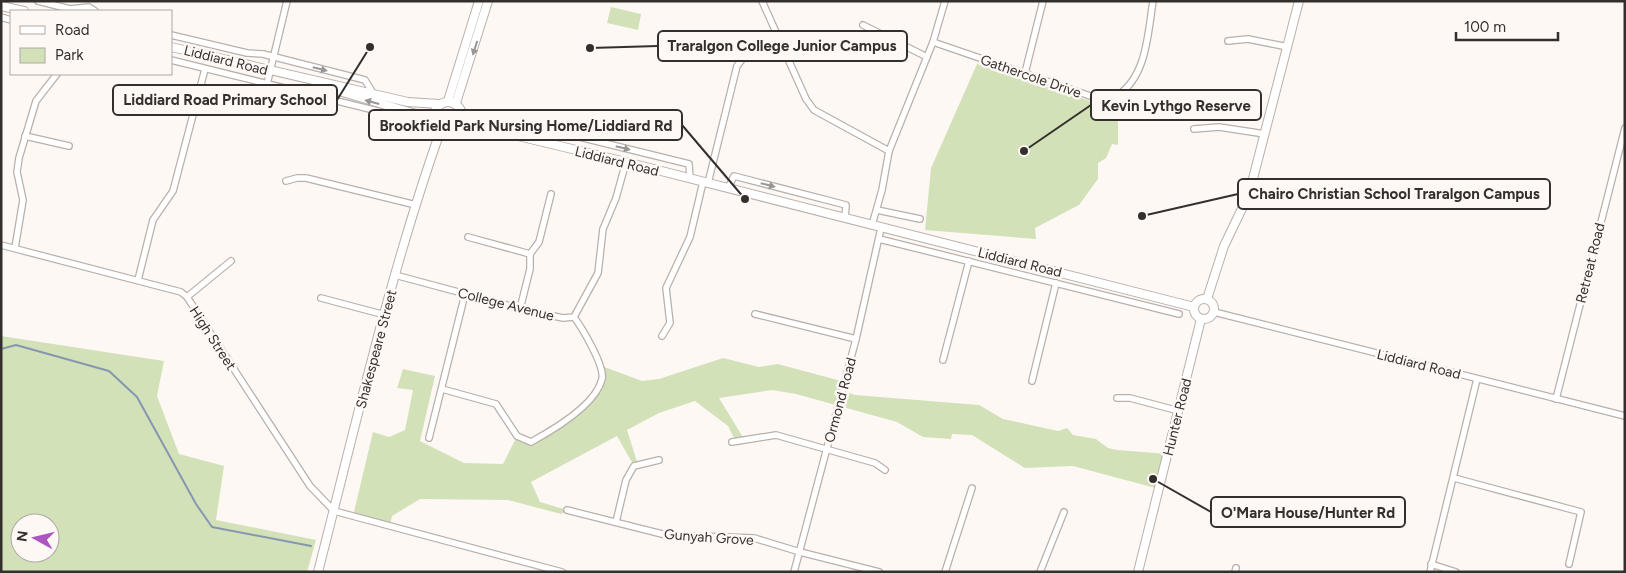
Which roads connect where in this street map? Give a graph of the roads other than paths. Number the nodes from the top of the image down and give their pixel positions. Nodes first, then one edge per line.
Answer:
1 (38, 1) edge
2 (287, 1) edge
3 (479, 1) edge
4 (488, 1) edge
5 (762, 1) edge
6 (945, 1) edge
7 (1043, 1) edge
8 (1153, 1) edge
9 (1299, 1) edge
10 (1, 6) edge
11 (89, 7) edge
12 (19, 10) edge
13 (863, 25) dead end
14 (777, 33) junction
15 (172, 34) edge
16 (1228, 41) dead end
17 (933, 42) junction
18 (172, 47) edge
19 (1288, 48) junction
20 (273, 57) junction
21 (927, 57) junction
22 (172, 60) edge
23 (205, 69) junction
24 (270, 71) junction
25 (1025, 74) junction
26 (56, 75) edge
27 (311, 81) junction
28 (267, 84) junction
29 (373, 93) junction
30 (452, 102) junction
31 (439, 104) junction
32 (463, 113) junction
33 (402, 118) dead end
34 (435, 123) junction
35 (457, 127) junction
36 (1625, 128) edge
37 (442, 129) junction
38 (1194, 129) dead end
39 (1266, 134) junction
40 (514, 135) junction
41 (25, 136) junction
42 (69, 146) dead end
43 (889, 151) junction
44 (626, 162) junction
45 (690, 179) junction
46 (286, 181) dead end
47 (706, 183) junction
48 (728, 188) junction
49 (551, 194) dead end
50 (416, 205) junction
51 (877, 210) junction
52 (846, 218) junction
53 (920, 218) dead end
54 (872, 225) junction
55 (881, 228) junction
56 (468, 238) dead end
57 (880, 239) junction
58 (1, 245) edge
59 (16, 248) junction
60 (530, 254) junction
61 (232, 261) dead end
62 (969, 261) junction
63 (395, 275) junction
64 (138, 280) junction
65 (1056, 283) junction
66 (465, 294) junction
67 (187, 297) junction
68 (321, 298) dead end
69 (1207, 299) junction
70 (1194, 306) junction
71 (520, 309) junction
72 (1214, 312) junction
73 (755, 314) dead end
74 (1179, 314) dead end
75 (385, 315) junction
76 (574, 317) junction
77 (1201, 319) junction
78 (662, 336) dead end
79 (856, 339) junction
80 (943, 360) dead end
81 (1477, 379) junction
82 (1032, 381) dead end
83 (442, 389) junction
84 (1118, 398) dead end
85 (1556, 399) junction
86 (1179, 411) junction
87 (1625, 416) edge
88 (429, 438) dead end
89 (732, 442) dead end
90 (827, 449) junction
91 (660, 460) dead end
92 (885, 470) dead end
93 (1454, 478) junction
94 (972, 488) dead end
95 (567, 510) dead end
96 (334, 511) junction
97 (1064, 512) dead end
98 (616, 522) junction
99 (800, 552) junction
100 (1431, 564) junction
101 (1569, 564) dead end
102 (318, 572) edge
103 (562, 572) edge
104 (794, 572) edge
105 (880, 572) edge
106 (945, 572) edge
107 (1040, 572) edge
108 (1138, 572) edge
109 (1430, 572) edge
110 (1456, 572) edge

1 - 11 street
2 - 20 street
3 - 30 street
4 -> 30 street
5 - 14 street
6 - 17 street
7 - 25 street
8 - 25 street, Gathercole Drive
9 - 19 street
10 - 12 street
13 - 21 street
14 - 43 street
14 - 47 street
15 - 20 street, Liddiard Road
16 - 19 street
17 - 21 street
17 - 25 street, Gathercole Drive
18 - 24 street, Liddiard Road
19 - 39 street
20 - 24 street
20 -> 29 street, Liddiard Road
21 - 43 street
22 - 23 street, Liddiard Road
23 - 28 street, Liddiard Road
23 - 64 street
24 - 27 street, Liddiard Road
24 - 28 street
26 - 41 street
27 - 29 street, Liddiard Road
34 -> 27 street, Liddiard Road
28 - 33 street, Liddiard Road
29 - 31 street, Liddiard Road
30 - 31 street
30 - 32 street
31 - 34 street
32 - 35 street
32 - 40 street, Liddiard Road
34 - 37 street
35 - 37 street
35 - 40 street, Liddiard Road
36 - 85 street, Retreat Road
37 - 50 street, Shakespeare Street
38 - 39 street
39 - 69 street
40 - 44 street, Liddiard Road
40 -> 45 street, Liddiard Road
41 - 42 street
41 - 59 street
43 - 51 street
44 - 45 street, Liddiard Road
44 - 76 street, College Avenue
45 - 47 street, Liddiard Road
46 - 50 street
47 - 48 street, Liddiard Road
47 - 78 street
48 - 52 street, Liddiard Road
48 -> 52 street
49 - 60 street
50 - 63 street, Shakespeare Street
51 - 53 street
51 - 54 street
52 - 54 street, Liddiard Road
54 - 55 street, Liddiard Road
55 - 57 street, Ormond Road
55 - 70 street, Liddiard Road
56 - 60 street
57 - 62 street, Liddiard Road
57 - 79 street, Ormond Road
58 - 59 street, High Street
59 - 64 street, High Street
60 - 71 street
61 - 67 street
62 - 65 street, Liddiard Road
62 - 80 street
63 - 66 street, College Avenue
63 - 75 street, Shakespeare Street
64 - 67 street, High Street
65 - 74 street, Liddiard Road
65 - 82 street
66 - 71 street, College Avenue
66 - 83 street
67 - 96 street, High Street
68 - 75 street
69 - 70 street
69 - 72 street
70 - 77 street
71 - 76 street, College Avenue
72 - 77 street
72 - 81 street, Liddiard Road
73 - 79 street
75 - 96 street, Shakespeare Street
76 - 83 street
77 - 86 street, Hunter Road
79 - 90 street, Ormond Road
81 - 85 street, Liddiard Road
81 - 93 street
83 - 88 street
84 - 86 street
85 - 87 street, Liddiard Road
86 - 108 street, Hunter Road
89 - 90 street
90 - 92 street
90 - 99 street, Ormond Road
91 - 98 street
93 - 100 street
93 - 101 street
94 - 106 street
95 - 98 street, Gunyah Grove
96 - 102 street, Shakespeare Street
96 - 103 street
97 - 107 street
98 - 99 street, Gunyah Grove
99 - 104 street, Ormond Road
99 - 105 street, Gunyah Grove
100 - 109 street
100 - 110 street

